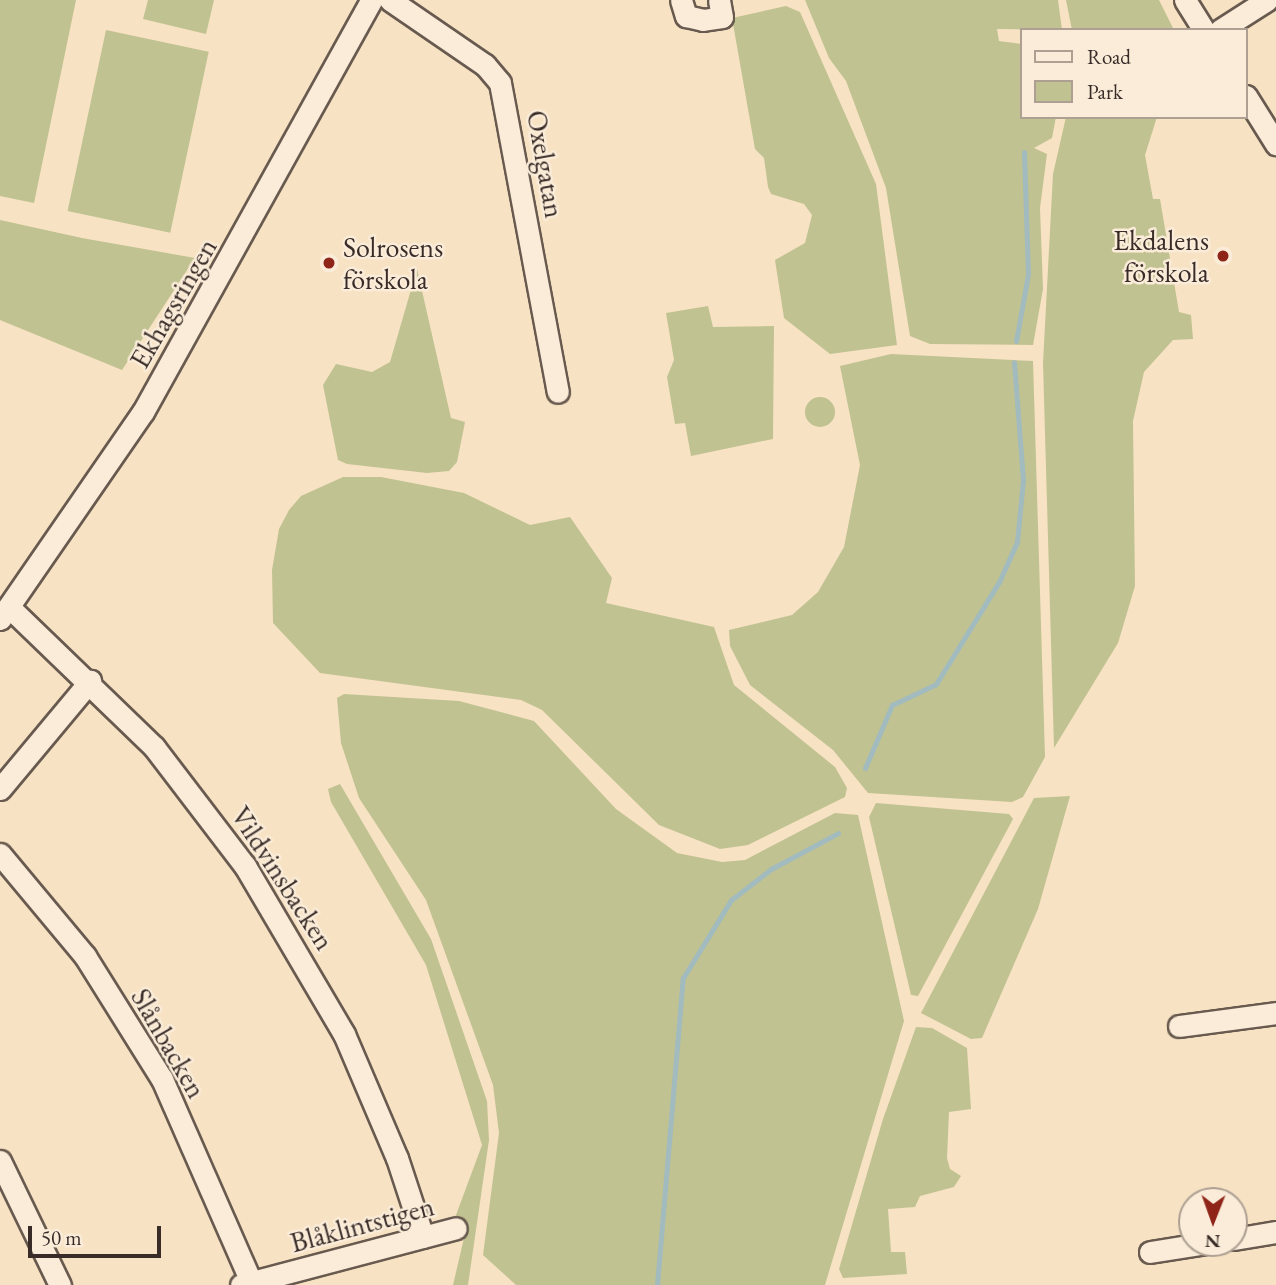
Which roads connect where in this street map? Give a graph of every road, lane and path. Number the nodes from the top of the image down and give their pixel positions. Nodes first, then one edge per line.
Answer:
1 (371, 0) edge
2 (390, 0) edge
3 (681, 0) edge
4 (719, 0) edge
5 (1185, 0) edge
6 (1267, 0) edge
7 (1203, 28) edge
8 (1223, 28) edge
9 (1248, 99) edge
10 (1276, 144) edge
11 (558, 392) dead end
12 (5, 613) edge
13 (90, 681) junction
14 (0, 789) edge
15 (0, 854) edge
16 (1276, 1013) edge
17 (1179, 1026) dead end
18 (0, 1161) edge
19 (456, 1228) dead end
20 (1276, 1232) edge
21 (423, 1237) junction
22 (1248, 1237) edge
23 (1178, 1248) edge
24 (1150, 1252) dead end
25 (246, 1284) edge
26 (60, 1285) edge

1 - 12 street, Ekhagsringen
2 - 11 street, Oxelgatan
3 - 4 street
5 - 7 street
6 - 8 street
9 - 10 street
12 - 13 street, Vildvinsbacken
13 - 14 street
13 - 21 street, Vildvinsbacken
15 - 25 street, Slånbacken
16 - 17 street
18 - 26 street
19 - 21 street, Blåklintstigen
20 - 22 street
21 - 25 street, Blåklintstigen
23 - 24 street

